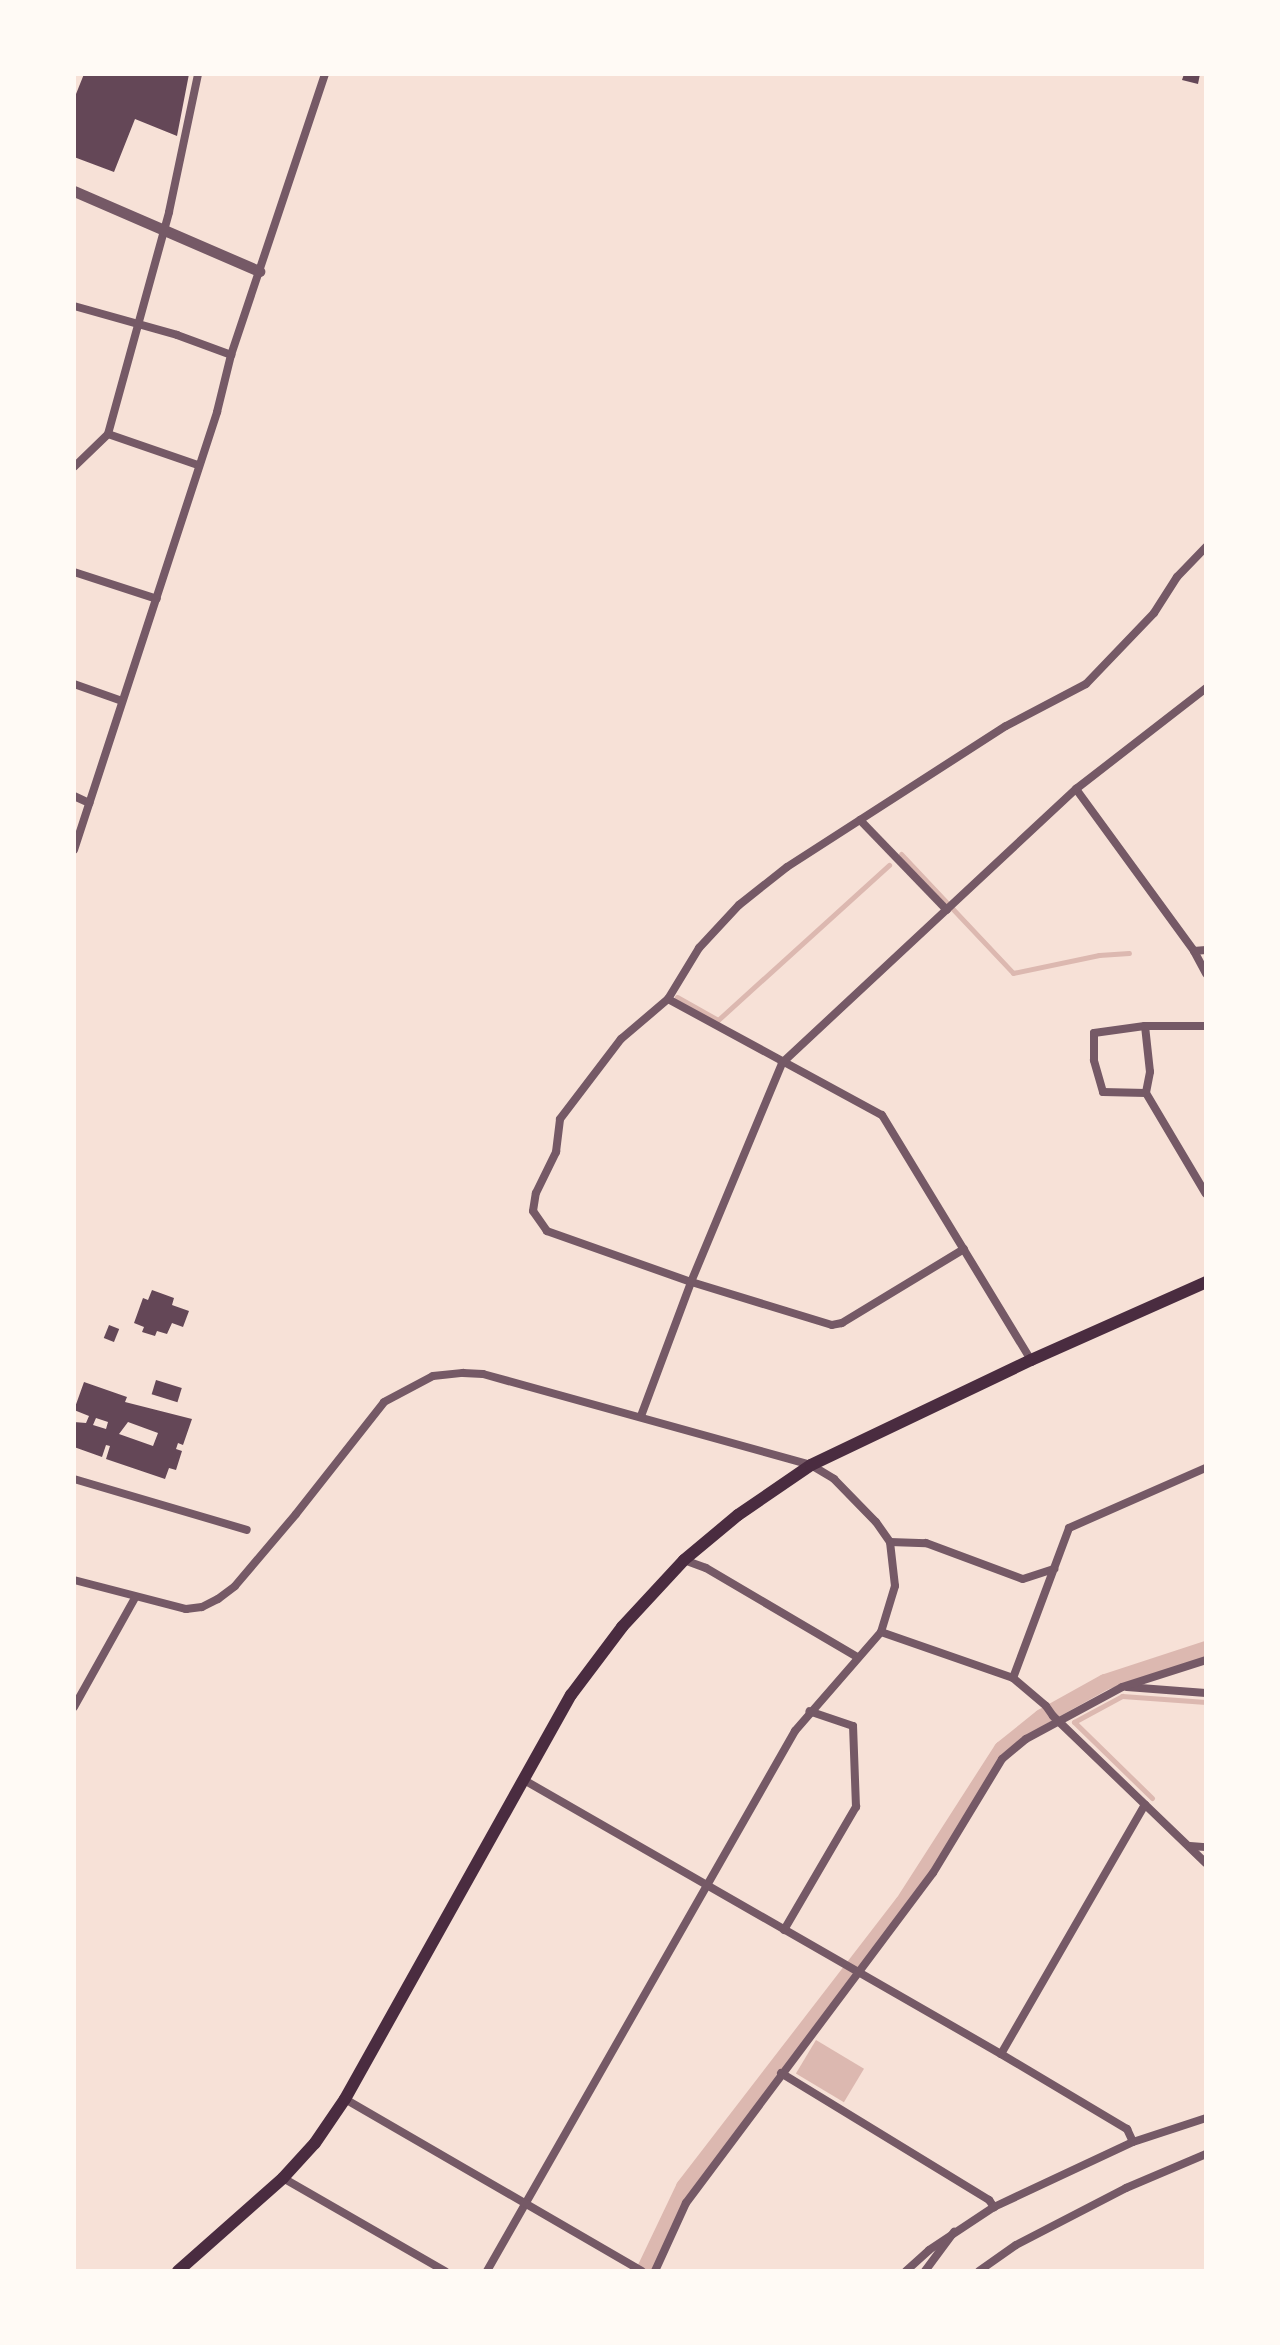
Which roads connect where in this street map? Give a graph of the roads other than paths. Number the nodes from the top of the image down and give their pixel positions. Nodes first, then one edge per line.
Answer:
1 (198, 74) edge
2 (325, 74) edge
3 (74, 191) edge
4 (163, 230) junction
5 (259, 271) junction
6 (74, 306) edge
7 (139, 324) junction
8 (231, 355) junction
9 (108, 434) junction
10 (198, 465) junction
11 (74, 467) edge
12 (1206, 547) edge
13 (1200, 556) junction
14 (1206, 567) edge
15 (74, 572) edge
16 (157, 599) junction
17 (74, 684) edge
18 (1206, 688) edge
19 (122, 701) junction
20 (1076, 789) junction
21 (74, 796) edge
22 (89, 803) junction
23 (860, 820) junction
24 (74, 850) edge
25 (947, 910) junction
26 (1206, 950) edge
27 (1194, 951) junction
28 (1206, 974) edge
29 (668, 999) junction
30 (1145, 1026) junction
31 (1206, 1026) edge
32 (782, 1063) junction
33 (1146, 1093) junction
34 (1206, 1194) edge
35 (964, 1249) junction
36 (691, 1282) junction
37 (1206, 1282) edge
38 (1031, 1360) junction
39 (641, 1416) junction
40 (811, 1465) junction
41 (1206, 1468) edge
42 (74, 1479) edge
43 (247, 1530) dead end
44 (890, 1542) junction
45 (684, 1560) junction
46 (1054, 1569) junction
47 (74, 1580) edge
48 (135, 1598) junction
49 (881, 1632) junction
50 (857, 1657) junction
51 (1206, 1660) edge
52 (1013, 1678) junction
53 (1122, 1687) junction
54 (1206, 1693) edge
55 (74, 1707) edge
56 (809, 1711) junction
57 (1056, 1719) junction
58 (524, 1780) junction
59 (1145, 1805) junction
60 (1190, 1846) junction
61 (1206, 1847) edge
62 (1206, 1863) edge
63 (707, 1887) junction
64 (784, 1930) junction
65 (857, 1973) junction
66 (1001, 2054) junction
67 (781, 2073) junction
68 (345, 2099) junction
69 (1206, 2118) edge
70 (1133, 2142) junction
71 (1206, 2154) edge
72 (283, 2178) junction
73 (525, 2204) junction
74 (994, 2207) junction
75 (955, 2231) junction
76 (178, 2271) edge
77 (445, 2271) edge
78 (487, 2271) edge
79 (642, 2271) edge
80 (655, 2271) edge
81 (906, 2271) edge
82 (925, 2271) edge
83 (979, 2271) edge

1 - 4 street
2 - 5 street
3 - 4 street
4 - 5 street
4 - 7 street
5 - 8 street
6 - 7 street
7 - 8 street
7 - 9 street
8 - 10 street
9 - 10 street
9 - 11 street
10 - 16 street
12 - 13 street
13 - 14 street
13 - 23 street
15 - 16 street
16 - 19 street
17 - 19 street
18 - 20 street
19 - 22 street
20 - 25 street
20 - 27 street
21 - 22 street
22 - 24 street
23 - 25 street
23 - 29 street
25 - 32 street
26 - 27 street
27 - 28 street
29 - 32 street
29 - 36 street
30 - 31 street
30 - 33 street
30 - 33 street
32 - 35 street
32 - 36 street
33 - 34 street
35 - 36 street
35 - 38 street
36 - 39 street
37 - 38 main road
38 - 40 main road
39 - 40 street
39 - 48 street
40 - 44 street
40 - 45 main road
41 - 46 street
42 - 43 street
44 - 46 street
44 - 49 street
45 - 50 street
45 - 58 main road
46 - 52 street
47 - 48 street
48 - 55 street
49 - 50 street
49 - 52 street
50 - 56 street
51 - 53 street
52 - 57 street
53 - 54 street
53 - 57 street
56 - 63 street
56 - 64 street
57 - 59 street
57 - 65 street
58 - 63 street
58 - 68 main road
59 - 60 street
59 - 66 street
60 - 61 street
60 - 62 street
63 - 64 street
63 - 73 street
64 - 65 street
65 - 66 street
65 - 67 street
66 - 70 street
67 - 74 street
67 - 80 street
68 - 72 main road
68 - 73 street
69 - 70 street
70 - 74 street
71 - 83 street
72 - 76 main road
72 - 77 street
73 - 78 street
73 - 79 street
74 - 75 street
75 - 81 street
75 - 82 street

